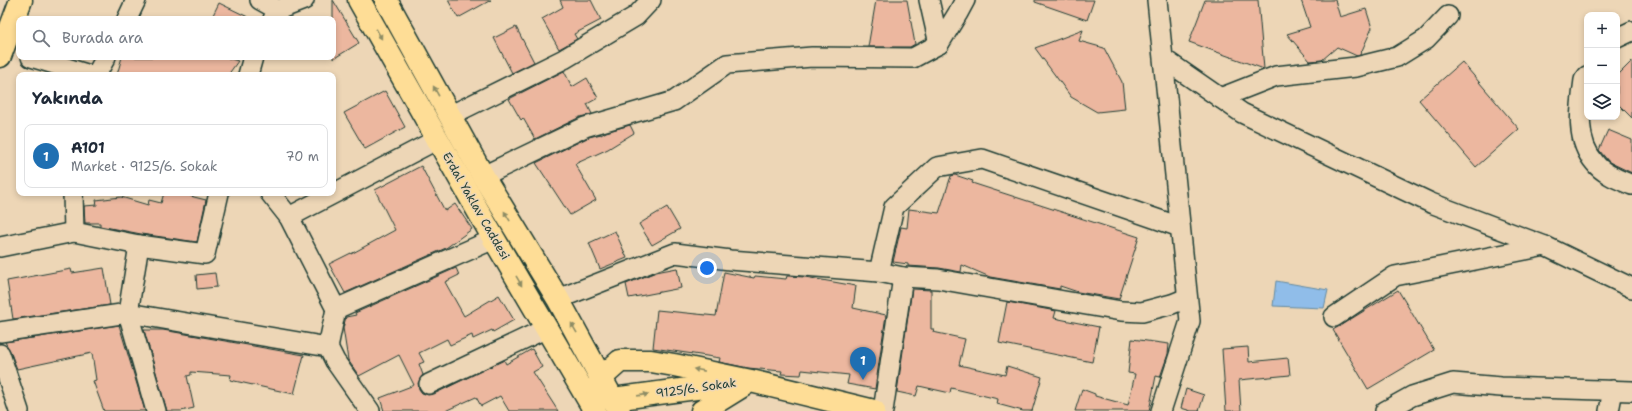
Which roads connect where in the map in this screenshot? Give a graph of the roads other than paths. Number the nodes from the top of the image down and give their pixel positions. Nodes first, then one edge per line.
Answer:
1 (20, 0) edge
2 (136, 0) edge
3 (260, 0) edge
4 (304, 0) edge
5 (359, 0) edge
6 (386, 0) edge
7 (651, 0) edge
8 (929, 0) edge
9 (965, 0) edge
10 (1158, 0) edge
11 (276, 15) edge
12 (128, 16) edge
13 (1448, 16) dead end
14 (1632, 31) edge
15 (1620, 37) edge
16 (6, 43) edge
17 (938, 44) junction
18 (1164, 58) junction
19 (41, 60) edge
20 (104, 60) edge
21 (252, 60) edge
22 (80, 72) edge
23 (98, 72) edge
24 (249, 72) edge
25 (1584, 80) edge
26 (1220, 98) junction
27 (449, 116) junction
28 (438, 139) junction
29 (483, 176) junction
30 (1632, 186) edge
31 (336, 192) edge
32 (73, 196) edge
33 (218, 196) edge
34 (272, 196) edge
35 (329, 196) edge
36 (289, 217) junction
37 (1180, 227) junction
38 (74, 232) junction
39 (494, 239) junction
40 (139, 245) junction
41 (1545, 246) junction
42 (0, 247) edge
43 (879, 272) junction
44 (903, 277) junction
45 (1632, 288) edge
46 (1187, 298) junction
47 (558, 299) junction
48 (336, 309) junction
49 (128, 313) junction
50 (1334, 316) dead end
51 (547, 328) junction
52 (0, 332) edge
53 (328, 347) junction
54 (588, 352) junction
55 (0, 354) edge
56 (620, 361) junction
57 (751, 381) junction
58 (429, 384) dead end
59 (1613, 390) junction
60 (1632, 391) edge
61 (600, 402) edge
62 (19, 411) edge
63 (156, 411) edge
64 (370, 411) edge
65 (702, 411) edge
66 (874, 411) edge
67 (883, 411) edge
68 (1161, 411) edge
69 (1385, 411) edge
70 (1609, 411) edge

1 - 16 main road
2 - 12 street
3 - 11 street
4 - 11 street
5 -> 28 main road, Erdal Yaklav Caddesi
27 -> 6 main road, Erdal Yaklav Caddesi
7 - 27 street
8 - 17 street
9 - 17 street
10 - 18 street
13 - 26 street
14 - 15 street
17 - 29 street
18 - 26 street
18 - 37 street
19 - 22 street
20 - 23 street
21 - 24 street
25 - 30 street
26 - 41 street
27 - 29 main road, Erdal Yaklav Caddesi
28 - 31 street
28 - 39 main road, Erdal Yaklav Caddesi
47 -> 29 main road, Erdal Yaklav Caddesi
32 - 38 street
33 - 40 street
34 - 36 street
35 - 36 street
36 - 48 street
37 - 43 street
37 - 46 street
38 - 40 street
38 - 42 street
39 - 48 street
39 -> 51 main road, Erdal Yaklav Caddesi
40 - 49 street
41 - 45 street
41 - 50 street
43 - 44 street
43 - 47 street
44 - 46 street
44 - 67 street
46 - 68 street
54 -> 47 main road, Erdal Yaklav Caddesi
48 - 53 street
49 - 52 street
49 - 53 street
49 - 63 street
51 - 58 street
51 - 61 main road, Erdal Yaklav Caddesi
53 - 64 street
54 - 56 main road, 9125/6. Sokak
54 - 61 main road, Erdal Yaklav Caddesi
55 - 62 street
57 -> 56 main road, 9125/6. Sokak
56 - 61 main road
61 -> 57 main road, 9125/6. Sokak
57 - 65 main road
57 - 66 main road, 9125/6. Sokak
59 - 60 street
59 - 69 street
59 - 70 street

